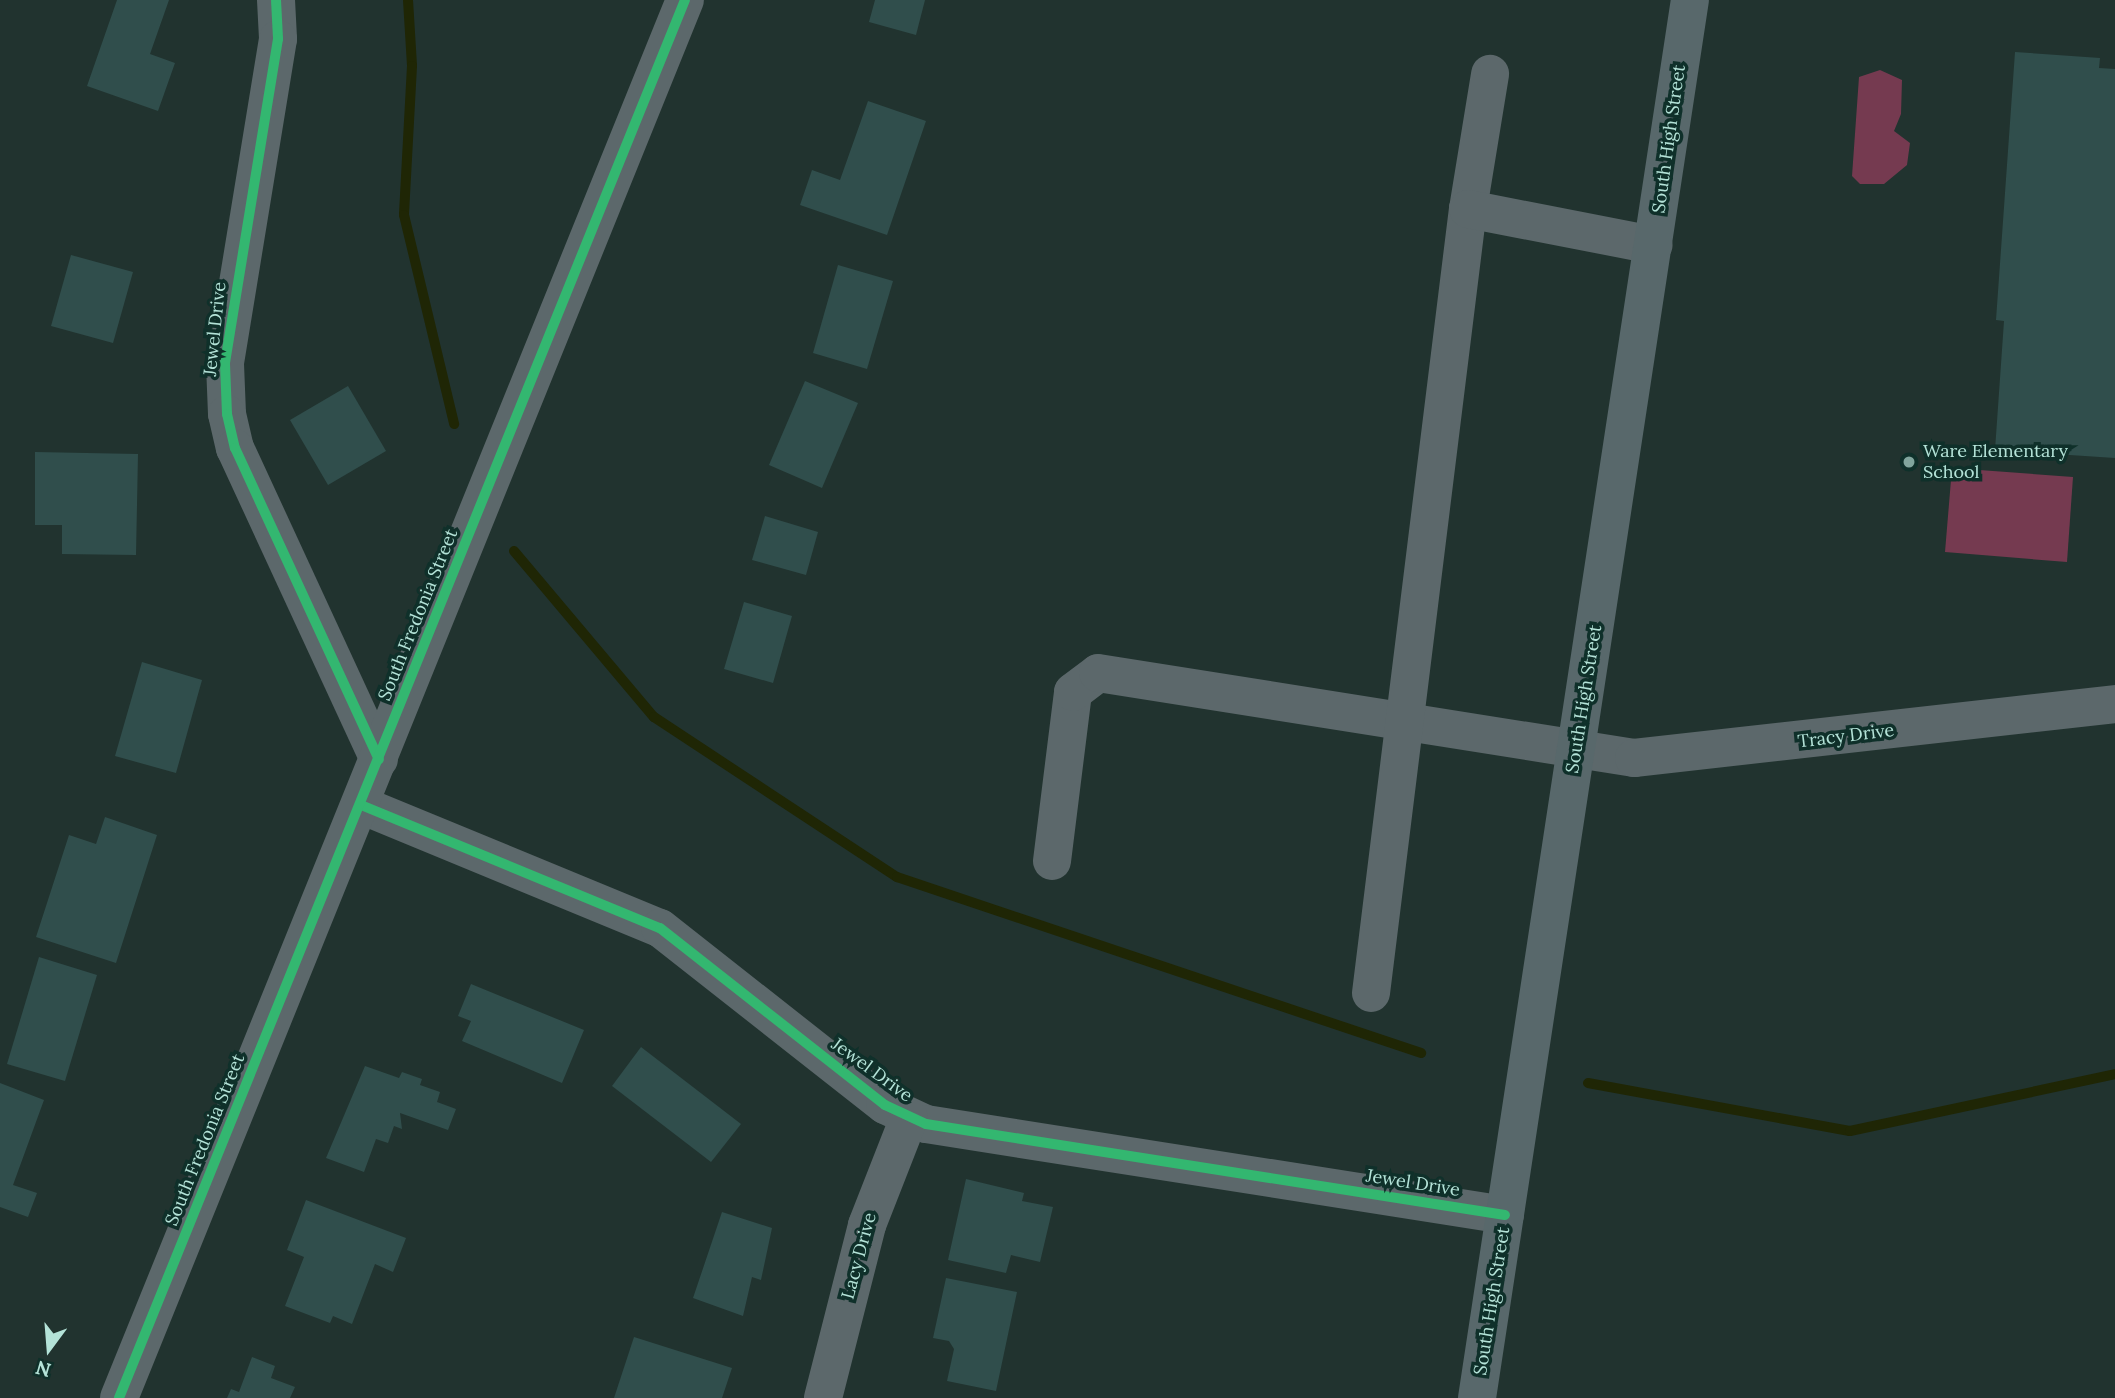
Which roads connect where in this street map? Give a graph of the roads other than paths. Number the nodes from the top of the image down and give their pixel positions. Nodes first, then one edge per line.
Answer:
1 (276, 0) edge
2 (685, 0) edge
3 (1690, 0) edge
4 (1490, 74) dead end
5 (1468, 209) junction
6 (1654, 245) junction
7 (2115, 704) edge
8 (1408, 722) junction
9 (1577, 748) junction
10 (379, 759) junction
11 (361, 805) junction
12 (1052, 862) dead end
13 (1371, 993) dead end
14 (909, 1118) junction
15 (1505, 1215) junction
16 (119, 1398) edge
17 (823, 1398) edge
18 (1477, 1398) edge

1 - 10 street, Jewel Drive
2 - 10 street, South Fredonia Street
3 - 6 main road, South High Street
4 - 5 street
5 - 6 street
5 - 8 street
6 - 9 main road, South High Street
7 - 9 street, Tracy Drive
8 - 9 street, Tracy Drive
8 - 12 street, Tracy Drive
8 - 13 street
9 - 15 main road, South High Street
10 - 11 street, South Fredonia Street
11 - 14 street, Jewel Drive
11 - 16 street, South Fredonia Street
14 - 15 street, Jewel Drive
14 - 17 street, Lacy Drive
15 - 18 main road, South High Street

